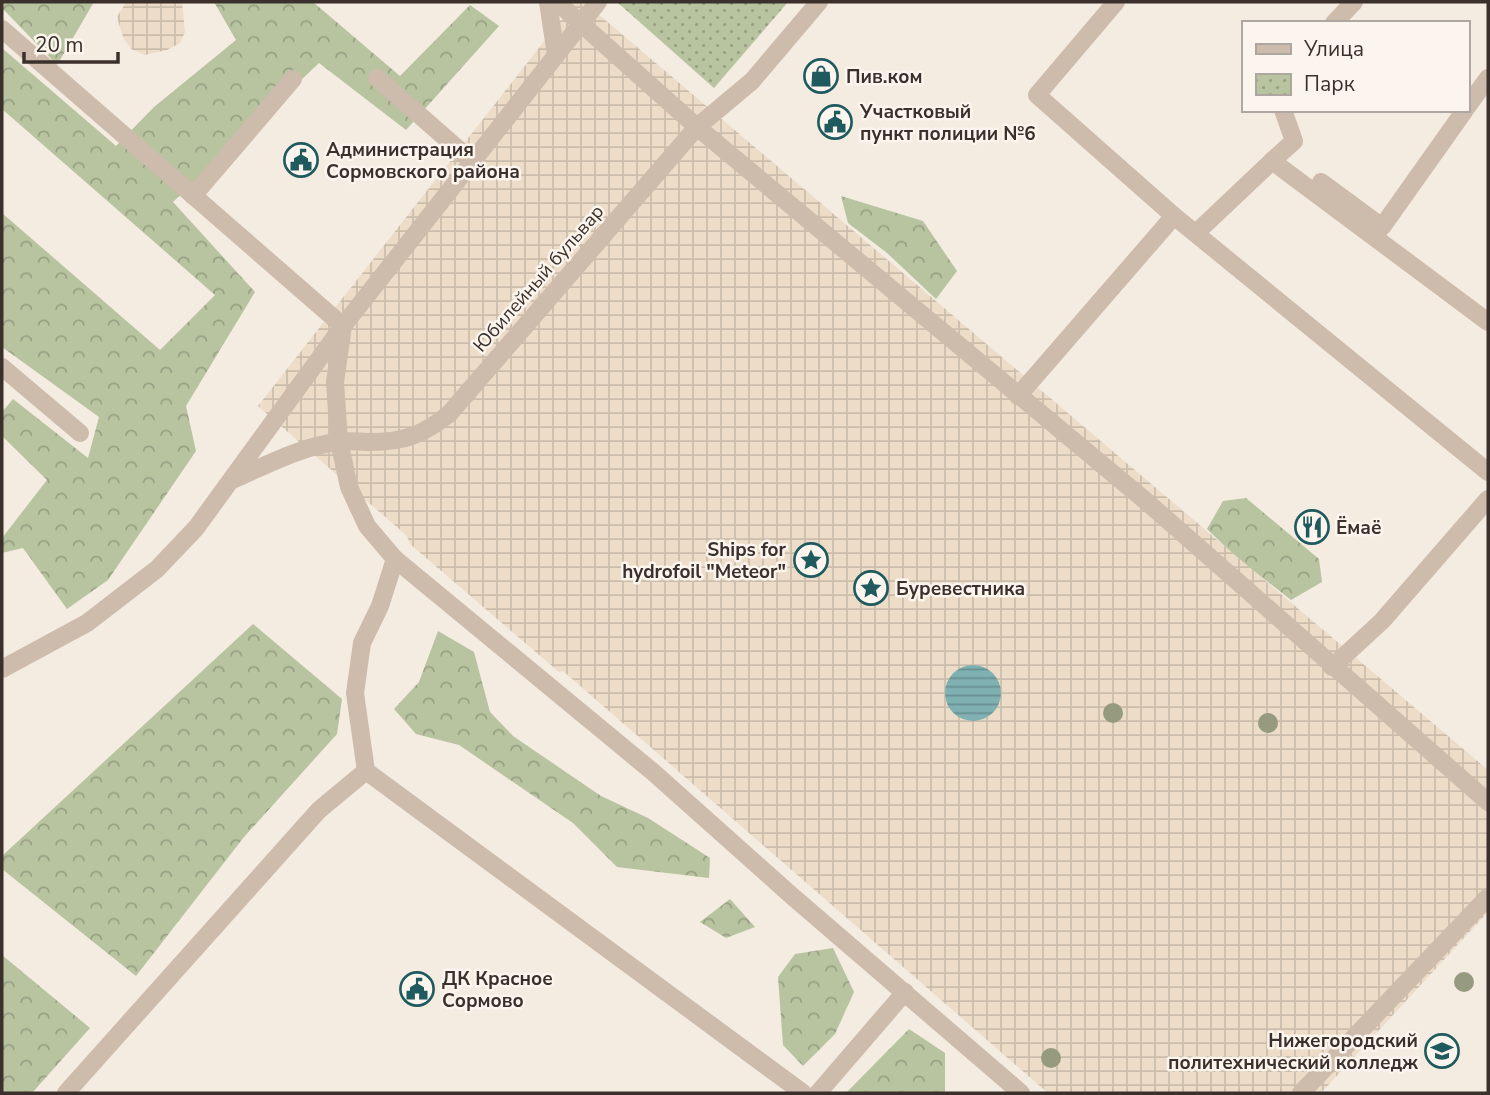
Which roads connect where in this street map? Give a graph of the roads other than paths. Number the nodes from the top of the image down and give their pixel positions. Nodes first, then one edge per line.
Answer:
1 (548, 2) edge
2 (557, 2) edge
3 (598, 2) edge
4 (819, 2) edge
5 (1115, 2) edge
6 (1354, 2) edge
7 (1336, 21) edge
8 (581, 23) junction
9 (2, 29) edge
10 (556, 55) junction
11 (377, 78) dead end
12 (1488, 78) edge
13 (292, 79) dead end
14 (1469, 105) edge
15 (1284, 112) edge
16 (1464, 112) edge
17 (697, 127) junction
18 (1277, 157) junction
19 (473, 162) junction
20 (193, 196) junction
21 (1174, 216) junction
22 (1196, 233) junction
23 (1488, 322) edge
24 (342, 326) junction
25 (2, 367) edge
26 (1018, 396) junction
27 (80, 433) dead end
28 (339, 441) junction
29 (1488, 472) edge
30 (232, 480) junction
31 (1488, 499) edge
32 (395, 559) junction
33 (1332, 667) junction
34 (2, 669) edge
35 (366, 771) junction
36 (1488, 802) edge
37 (1488, 897) edge
38 (905, 992) junction
39 (66, 1093) edge
40 (803, 1093) edge
41 (818, 1093) edge
42 (1021, 1093) edge
43 (1301, 1093) edge

1 - 10 street
2 - 8 street
3 - 8 street
4 - 17 street, Юбилейный бульвар
5 - 21 street
6 - 7 street
8 - 10 street
8 - 17 street
9 - 20 street
10 - 19 street
11 - 19 street
12 - 14 street
13 - 20 street
15 - 18 street
16 - 18 street
17 - 26 street
17 - 28 street, Юбилейный бульвар
18 - 22 street
18 - 23 street
19 - 24 street
20 - 24 street
21 - 22 street
21 - 26 street
22 - 29 street
24 - 28 street
24 - 30 street
25 - 27 street
26 - 33 street
28 - 30 street, Юбилейный бульвар
28 - 32 street
30 - 34 street
31 - 33 street
32 - 35 street
32 - 38 street
33 - 36 street
35 - 39 street
35 - 40 street
37 - 43 street
38 - 41 street
38 - 42 street

